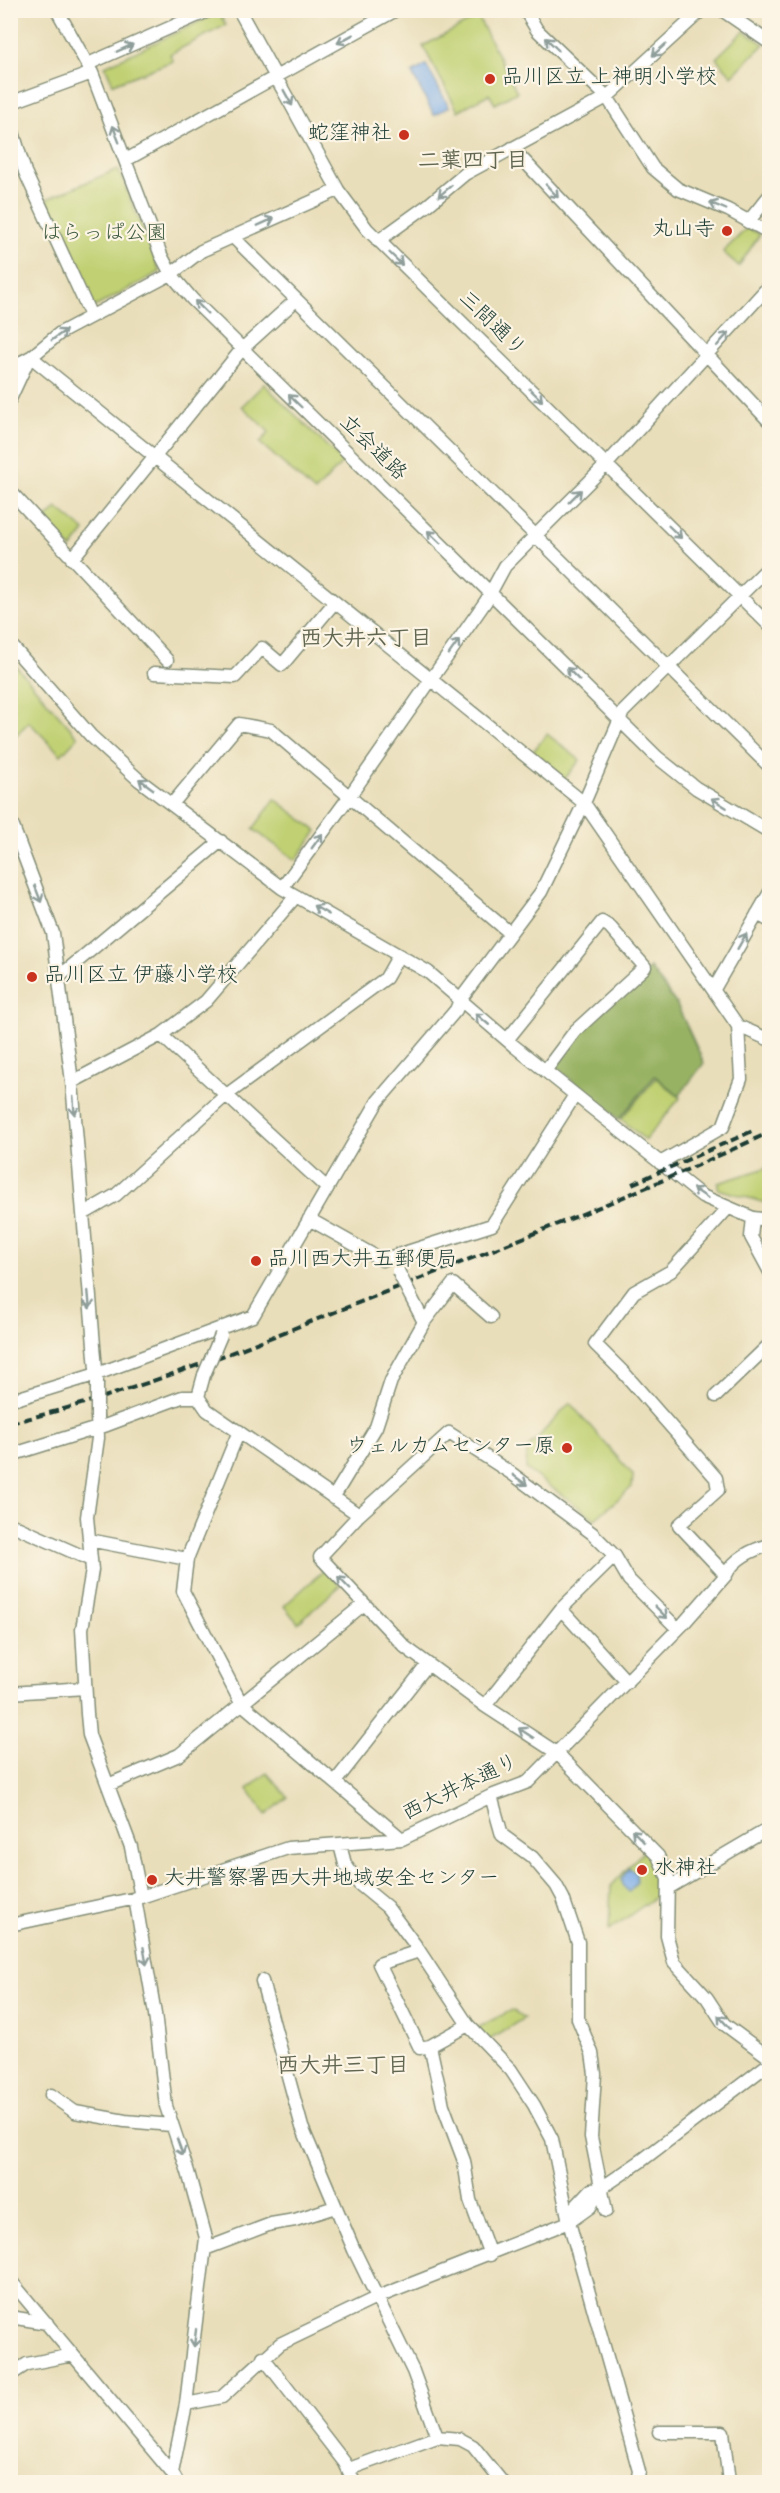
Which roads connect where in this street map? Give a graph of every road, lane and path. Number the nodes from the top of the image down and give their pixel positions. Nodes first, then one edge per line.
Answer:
1 (57, 10) edge
2 (239, 10) edge
3 (396, 10) edge
4 (525, 10) edge
5 (702, 10) edge
6 (722, 10) edge
7 (202, 14) edge
8 (770, 44) edge
9 (90, 68) junction
10 (276, 77) junction
11 (607, 97) junction
12 (10, 103) edge
13 (10, 122) edge
14 (512, 148) junction
15 (126, 160) junction
16 (338, 190) junction
17 (770, 195) edge
18 (748, 222) junction
19 (770, 233) edge
20 (233, 237) junction
21 (378, 241) junction
22 (171, 274) junction
23 (770, 285) edge
24 (296, 300) junction
25 (91, 316) junction
26 (242, 349) junction
27 (706, 357) junction
28 (30, 358) junction
29 (10, 368) edge
30 (10, 399) edge
31 (770, 422) edge
32 (154, 459) junction
33 (606, 465) junction
34 (10, 491) edge
35 (535, 535) junction
36 (72, 559) junction
37 (770, 566) edge
38 (491, 593) junction
39 (740, 595) junction
40 (334, 603) junction
41 (770, 626) edge
42 (10, 644) edge
43 (166, 660) dead end
44 (668, 668) junction
45 (154, 673) dead end
46 (431, 680) junction
47 (620, 721) junction
48 (770, 766) edge
49 (349, 797) junction
50 (173, 803) junction
51 (584, 803) junction
52 (10, 819) edge
53 (770, 832) edge
54 (221, 841) junction
55 (282, 888) junction
56 (770, 892) edge
57 (296, 896) junction
58 (757, 914) junction
59 (770, 921) edge
60 (510, 933) junction
61 (399, 955) junction
62 (60, 976) junction
63 (714, 989) junction
64 (460, 1000) junction
65 (738, 1026) junction
66 (161, 1035) junction
67 (507, 1040) junction
68 (770, 1040) edge
69 (545, 1071) junction
70 (72, 1082) junction
71 (575, 1095) junction
72 (225, 1096) junction
73 (660, 1163) junction
74 (327, 1188) junction
75 (728, 1208) junction
76 (83, 1215) junction
77 (753, 1218) junction
78 (309, 1219) junction
79 (770, 1220) edge
80 (396, 1265) junction
81 (770, 1272) edge
82 (490, 1317) dead end
83 (424, 1322) junction
84 (223, 1330) junction
85 (770, 1344) edge
86 (97, 1378) junction
87 (10, 1396) edge
88 (716, 1396) dead end
89 (198, 1397) junction
90 (97, 1423) junction
91 (239, 1431) junction
92 (10, 1461) edge
93 (333, 1498) junction
94 (359, 1515) junction
95 (10, 1524) edge
96 (89, 1540) junction
97 (770, 1545) edge
98 (615, 1556) junction
99 (187, 1559) junction
100 (91, 1560) junction
101 (726, 1575) junction
102 (364, 1604) junction
103 (561, 1609) junction
104 (678, 1629) junction
105 (428, 1664) junction
106 (627, 1682) junction
107 (85, 1688) junction
108 (10, 1693) edge
109 (242, 1703) junction
110 (485, 1706) junction
111 (557, 1753) junction
112 (335, 1782) junction
113 (108, 1785) junction
114 (491, 1796) junction
115 (770, 1828) edge
116 (402, 1839) junction
117 (340, 1845) junction
118 (668, 1887) junction
119 (138, 1898) junction
120 (10, 1925) edge
121 (419, 1951) junction
122 (262, 1982) dead end
123 (468, 2025) junction
124 (430, 2046) junction
125 (770, 2058) edge
126 (770, 2063) edge
127 (51, 2096) dead end
128 (171, 2125) junction
129 (600, 2189) junction
130 (335, 2207) junction
131 (606, 2211) dead end
132 (569, 2222) junction
133 (205, 2249) junction
134 (490, 2254) junction
135 (10, 2280) edge
136 (378, 2297) junction
137 (10, 2317) edge
138 (47, 2323) junction
139 (73, 2355) junction
140 (263, 2357) junction
141 (10, 2375) edge
142 (186, 2404) junction
143 (659, 2432) dead end
144 (437, 2437) junction
145 (349, 2469) junction
146 (174, 2478) edge
147 (354, 2482) edge
148 (502, 2482) edge
149 (637, 2482) edge
150 (729, 2482) edge

1 - 9 street, 立会道路
2 - 10 street, 三間通り
3 -> 10 street
11 -> 4 street
5 -> 11 street
6 - 8 street
9 -> 7 street
9 - 12 street
15 -> 9 street, 立会道路
10 - 15 street
10 -> 16 street, 三間通り
11 - 14 street
18 -> 11 street
13 - 25 street
14 -> 21 street
14 -> 27 street
15 - 22 street, 立会道路
20 -> 16 street
16 - 21 street, 三間通り
17 - 18 street
18 - 19 street
20 - 22 street
20 - 24 street
21 -> 33 street, 三間通り
22 - 25 street
26 -> 22 street, 立会道路
27 -> 23 street
24 - 26 street
24 - 35 street
28 -> 25 street
26 - 32 street
38 -> 26 street, 立会道路
27 - 31 street
27 - 33 street
28 - 29 street
28 - 30 street
28 - 32 street
32 - 36 street
32 - 40 street
35 -> 33 street
33 -> 39 street, 三間通り
34 - 36 street
35 - 38 street
35 - 44 street
36 - 43 street
37 - 39 street
46 -> 38 street
47 -> 38 street, 立会道路
39 - 41 street, 三間通り
39 - 44 street
40 - 45 street
40 - 46 street
50 -> 42 street
44 - 47 street
44 - 48 street
46 - 49 street
46 - 51 street
47 - 51 street
53 -> 47 street, 立会道路
49 - 50 street
55 -> 49 street
49 - 60 street
50 - 54 street
51 - 60 street
51 - 63 street
52 -> 62 street
54 - 55 street
54 - 62 street
55 - 57 street
56 - 58 street
61 -> 57 street
57 - 66 street
58 - 59 street
63 -> 58 street
60 - 64 street
61 - 64 street
61 - 72 street
62 - 70 street
63 - 65 street
67 -> 64 street
64 - 74 street
65 - 68 street
65 - 73 street
66 - 70 street
66 - 72 street
67 - 69 street
67 - 69 street
69 - 71 street
70 -> 76 street
71 - 73 street
71 - 80 street
72 - 74 street
72 - 76 street
75 -> 73 street
74 - 78 street
75 - 77 street
75 - 101 street
76 -> 86 street
77 - 79 street
77 - 81 street
78 - 80 street
78 - 84 street
80 - 83 street, bridge
82 - 83 street
83 - 93 street
84 - 86 street
84 - 89 street, bridge
85 - 88 street
86 - 87 street
86 - 90 street, bridge
89 - 90 street
89 - 91 street
90 - 92 street
90 - 96 street
91 - 93 street
91 - 99 street
93 - 94 street
94 -> 98 street
102 -> 94 street
95 - 100 street
96 - 99 street
96 - 100 street
97 - 101 street, 西大井本通り
98 - 103 street
98 -> 104 street
99 - 109 street
100 - 107 street
101 - 104 street, 西大井本通り
102 - 105 street
102 - 109 street
103 - 106 street
103 - 110 street
104 - 106 street, 西大井本通り
105 - 110 street
105 - 112 street
106 - 111 street, 西大井本通り
107 - 108 street
107 - 113 street
109 - 112 street
109 - 113 street
111 -> 110 street
111 - 114 street, 西大井本通り
118 -> 111 street
112 - 116 street
113 - 119 street
114 - 116 street, 西大井本通り
114 - 129 street
115 - 118 street
116 - 117 street, 西大井本通り
117 - 119 street, 西大井本通り
117 - 121 street
125 -> 118 street
119 - 120 street, 西大井本通り
119 -> 128 street
121 - 123 street
121 - 124 street
122 - 130 street
123 - 124 street
123 - 132 street
124 - 134 street
126 - 129 street
127 - 128 street
128 -> 133 street
129 - 131 street
129 - 132 street
130 - 133 street
130 - 136 street
132 - 134 street
132 - 149 street
133 -> 142 street
134 - 136 street
135 - 138 street
136 - 140 street
136 - 144 street
137 - 138 street
138 - 139 street
139 - 141 street
139 - 146 street
140 - 142 street
140 - 145 street
142 - 146 street
143 - 150 street
144 - 145 street
144 - 148 street
145 - 147 street

